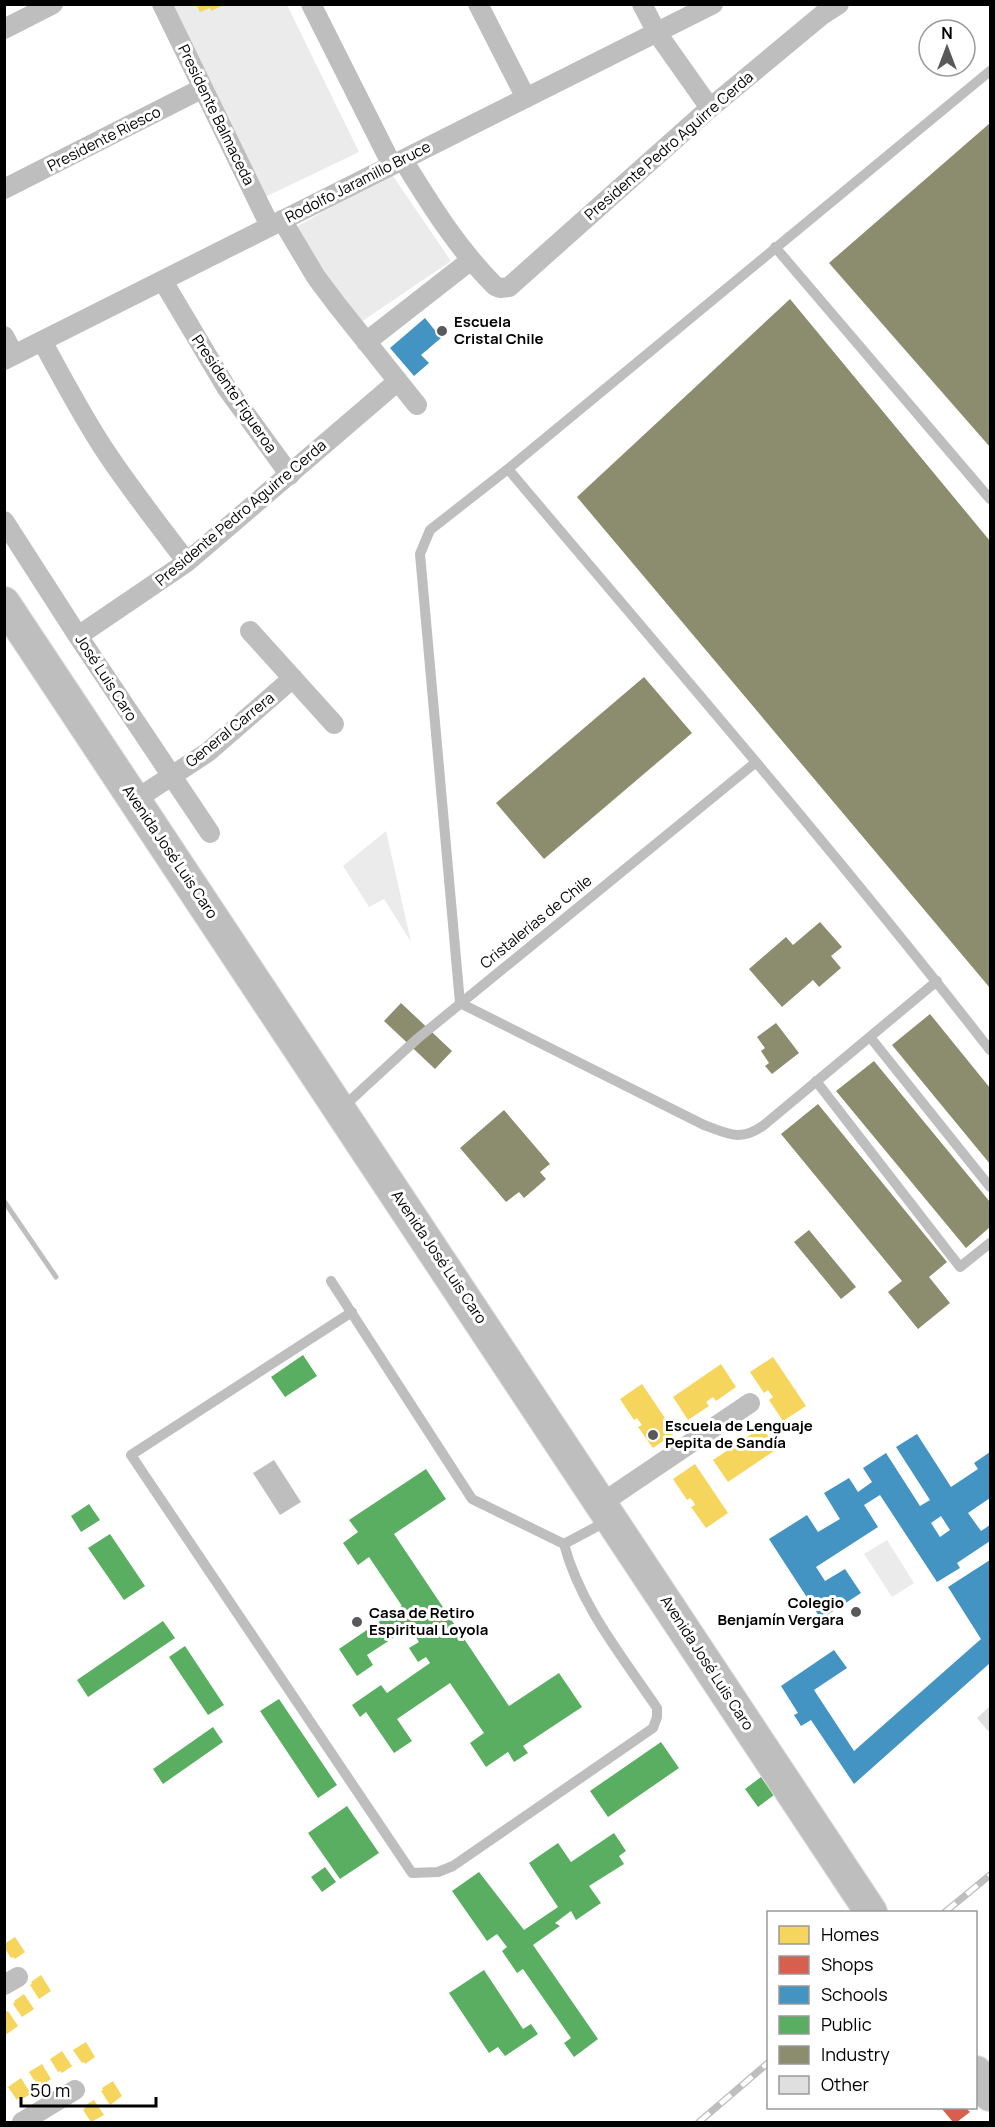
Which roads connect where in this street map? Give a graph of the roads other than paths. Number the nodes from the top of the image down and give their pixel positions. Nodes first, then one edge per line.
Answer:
1 (53, 4) edge
2 (162, 4) edge
3 (311, 4) edge
4 (478, 4) edge
5 (642, 4) edge
6 (712, 4) edge
7 (839, 4) edge
8 (7, 23) edge
9 (657, 33) junction
10 (990, 71) edge
11 (203, 88) junction
12 (526, 98) junction
13 (710, 108) junction
14 (398, 162) junction
15 (4, 189) edge
16 (276, 223) junction
17 (776, 247) junction
18 (471, 260) junction
19 (163, 280) junction
20 (4, 336) edge
21 (42, 341) junction
22 (366, 342) junction
23 (9, 358) edge
24 (398, 381) junction
25 (417, 405) dead end
26 (508, 469) junction
27 (290, 475) junction
28 (990, 499) edge
29 (4, 521) edge
30 (188, 562) junction
31 (4, 603) edge
32 (250, 631) dead end
33 (78, 636) junction
34 (293, 678) junction
35 (334, 723) dead end
36 (755, 763) junction
37 (171, 776) junction
38 (135, 800) junction
39 (210, 833) dead end
40 (937, 981) junction
41 (460, 1003) junction
42 (870, 1037) junction
43 (990, 1050) edge
44 (816, 1082) junction
45 (340, 1110) junction
46 (990, 1187) edge
47 (990, 1243) edge
48 (332, 1281) dead end
49 (352, 1312) junction
50 (750, 1403) dead end
51 (607, 1511) junction
52 (564, 1544) junction
53 (871, 1911) edge
54 (977, 2075) edge
55 (75, 2090) dead end
56 (990, 2095) edge
57 (22, 2122) edge

1 - 8 street
2 - 11 street, Presidente Balmaceda
3 - 14 street
4 - 12 street
5 - 9 street
6 - 9 street, Rodolfo Jaramillo Bruce
7 - 13 street, Presidente Pedro Aguirre Cerda
9 - 12 street, Rodolfo Jaramillo Bruce
9 - 13 street
10 - 17 lane
11 - 15 street, Presidente Riesco
11 - 16 street, Presidente Balmaceda
12 - 14 street, Rodolfo Jaramillo Bruce
13 - 18 street, Presidente Pedro Aguirre Cerda
14 - 16 street, Rodolfo Jaramillo Bruce
14 - 18 street
16 - 19 street, Rodolfo Jaramillo Bruce
16 - 22 street, Presidente Balmaceda
17 - 26 lane
17 - 28 lane
18 - 22 street
19 - 21 street, Rodolfo Jaramillo Bruce
19 - 27 street, Presidente Figueroa
20 - 23 street
21 - 23 street, Rodolfo Jaramillo Bruce
21 - 30 street
22 - 24 street, Presidente Balmaceda
24 - 25 street, Presidente Balmaceda
24 - 27 street, Presidente Pedro Aguirre Cerda
26 - 36 lane
26 - 41 lane
27 - 30 street, Presidente Pedro Aguirre Cerda
29 - 33 street, José Luis Caro
30 - 33 street, Presidente Pedro Aguirre Cerda
31 - 38 main road, Avenida José Luis Caro
32 - 34 street
33 - 37 street, José Luis Caro
34 - 35 street
34 - 37 street, General Carrera
36 - 40 lane
36 - 41 lane, Cristalerías de Chile
37 - 38 street, General Carrera
37 - 39 street, José Luis Caro
38 - 45 main road, Avenida José Luis Caro
40 - 42 lane
40 - 43 lane
41 - 44 lane
41 - 45 lane, Cristalerías de Chile
42 - 44 lane
42 - 46 lane
44 - 47 lane
45 - 51 main road, Avenida José Luis Caro
48 - 49 lane
49 - 52 lane
49 - 52 lane
50 - 51 street
51 - 52 lane
51 - 53 main road, Avenida José Luis Caro
54 - 56 main road
55 - 57 street

